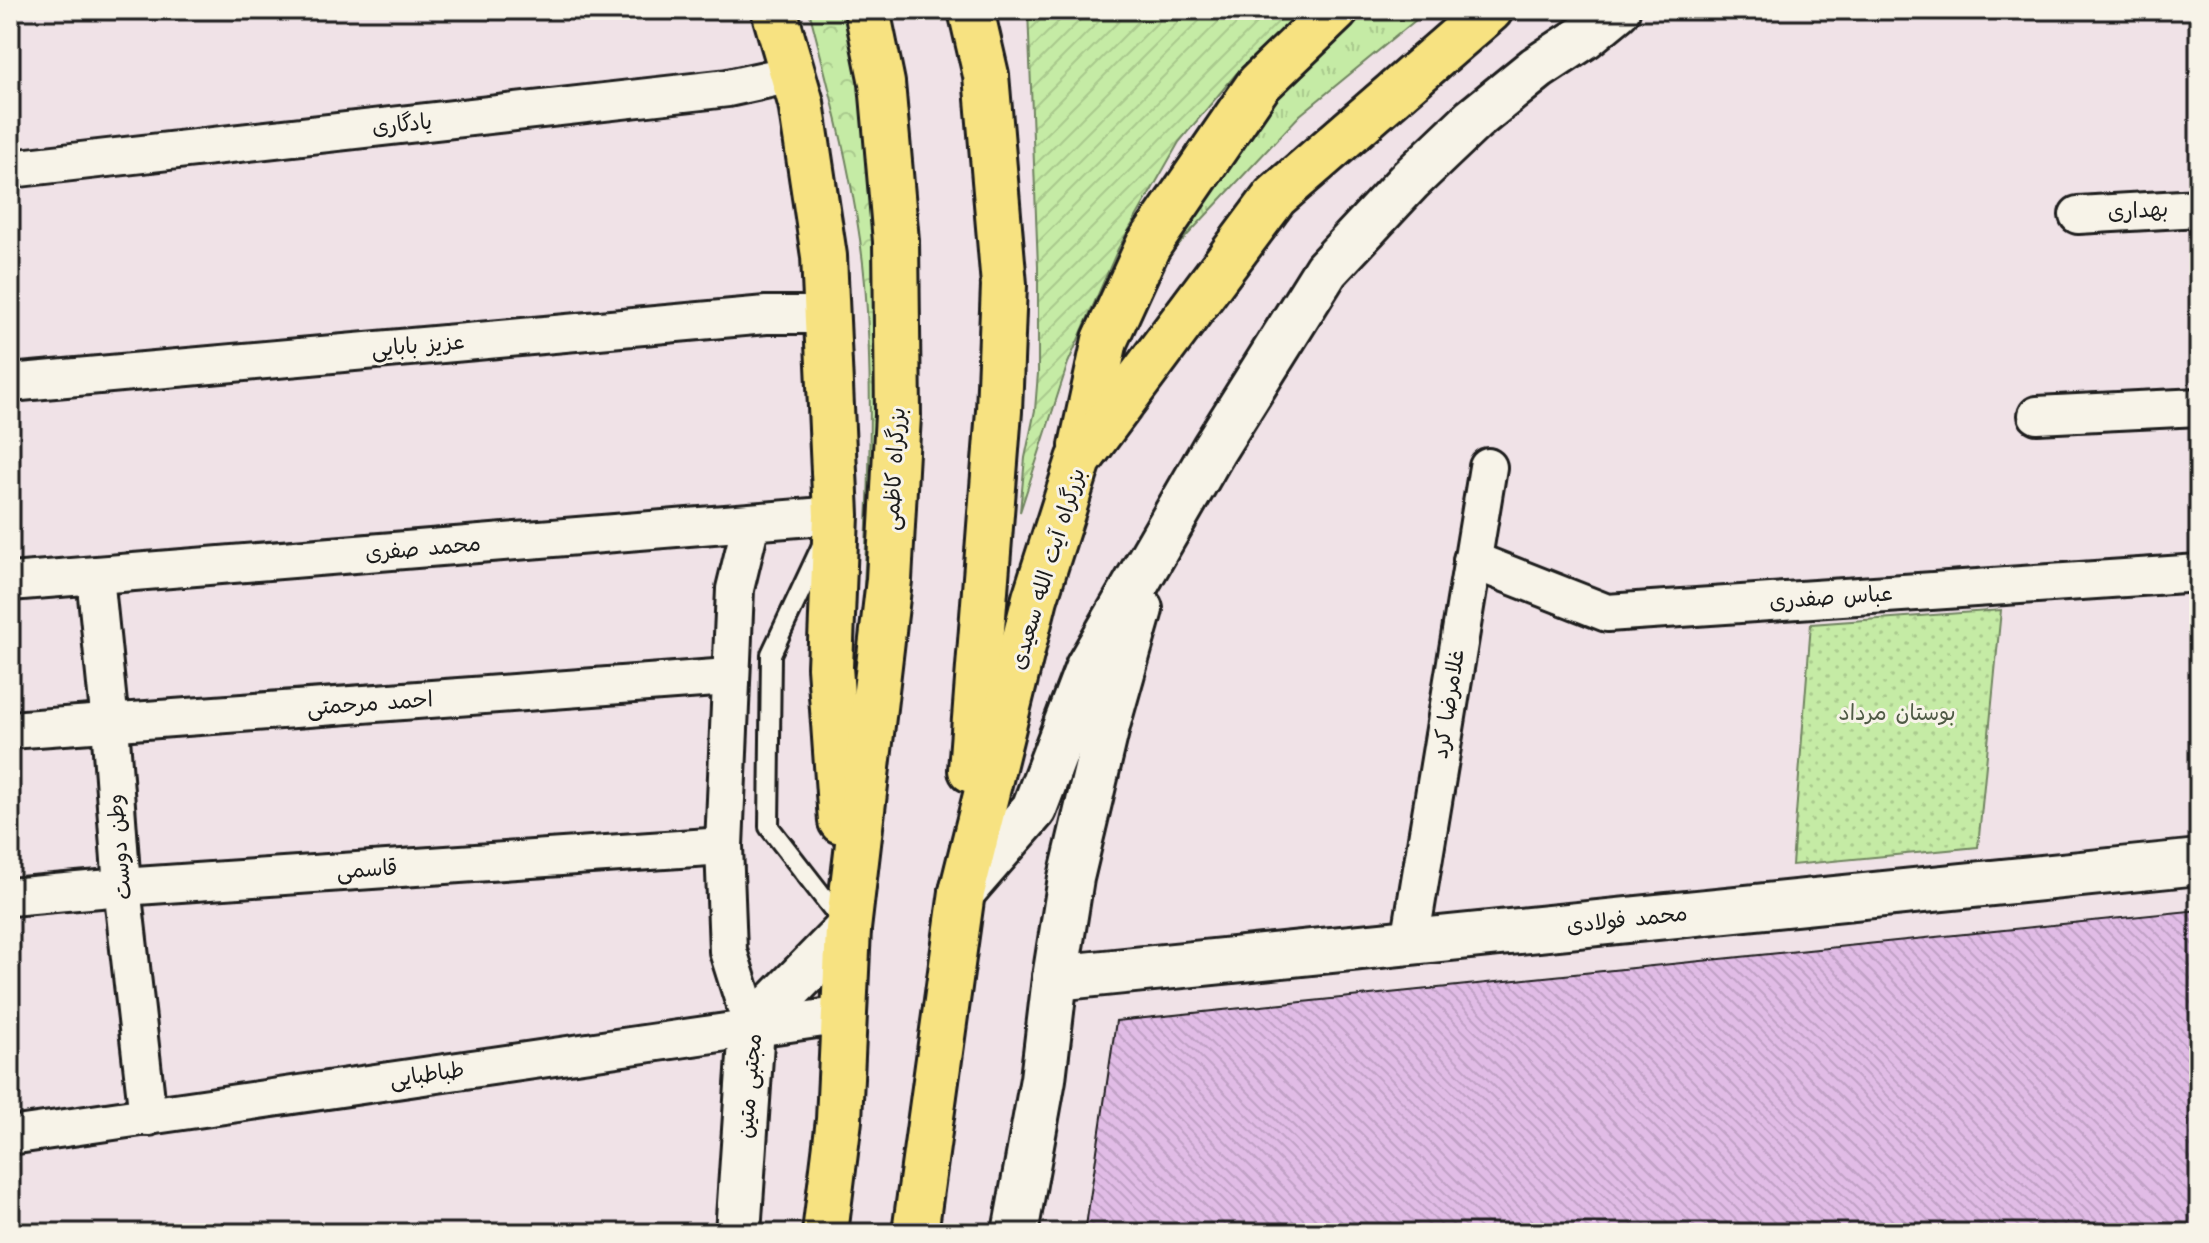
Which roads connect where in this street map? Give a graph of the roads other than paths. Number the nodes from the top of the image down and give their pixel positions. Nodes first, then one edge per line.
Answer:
1 (774, 10) edge
2 (867, 10) edge
3 (971, 10) edge
4 (999, 10) edge
5 (1336, 10) edge
6 (1490, 10) edge
7 (1617, 10) edge
8 (792, 74) junction
9 (986, 75) junction
10 (10, 169) edge
11 (2199, 208) edge
12 (2078, 215) dead end
13 (826, 315) junction
14 (10, 383) edge
15 (2199, 407) edge
16 (2037, 415) dead end
17 (1079, 460) junction
18 (1488, 467) dead end
19 (836, 515) junction
20 (751, 523) junction
21 (1165, 531) junction
22 (1472, 560) junction
23 (2199, 573) edge
24 (95, 576) junction
25 (10, 582) edge
26 (729, 677) junction
27 (110, 724) junction
28 (10, 730) edge
29 (724, 846) junction
30 (2199, 862) edge
31 (122, 887) junction
32 (962, 892) junction
33 (10, 897) edge
34 (848, 929) junction
35 (1410, 942) junction
36 (1055, 978) junction
37 (844, 1015) junction
38 (752, 1027) junction
39 (148, 1117) junction
40 (10, 1136) edge
41 (738, 1233) edge
42 (825, 1233) edge
43 (915, 1233) edge
44 (1015, 1233) edge

1 - 8 highway
2 - 34 highway, بزرگراه کاظمی
3 - 9 highway
4 - 9 highway
5 - 17 highway
6 - 17 highway, بزرگراه آیت الله سعیدی
7 - 21 street
8 - 10 street, یادگاری
8 - 13 highway
9 - 32 highway
11 - 12 street, بهداری
13 - 14 street, عزیز بابایی
13 - 19 highway
15 - 16 street
17 - 32 highway, بزرگراه آیت الله سعیدی
18 - 22 street, غلامرضا کرد
19 - 20 street, محمد صفری
19 - 34 highway
19 - 34 lane
20 - 24 street, محمد صفری
20 - 26 street
21 - 32 street
21 - 36 street
22 - 23 street, عباس صفدری
22 - 35 street, غلامرضا کرد
24 - 25 street, محمد صفری
24 - 27 street, وطن دوست
26 - 27 street, احمد مرحمتی
26 - 29 street
27 - 28 street, احمد مرحمتی
27 - 31 street, وطن دوست
29 - 31 street, قاسمی
29 - 38 street
30 - 35 street, محمد فولادی
31 - 33 street, قاسمی
31 - 39 street, وطن دوست
32 - 43 highway, بزرگراه آیت الله سعیدی
34 - 37 highway
34 - 38 street, مجتبی متین
35 - 36 street, محمد فولادی
36 - 44 street
37 - 38 street, طباطبایی
37 - 42 highway
38 - 39 street, طباطبایی
38 - 41 street, مجتبی متین
39 - 40 street, طباطبایی

